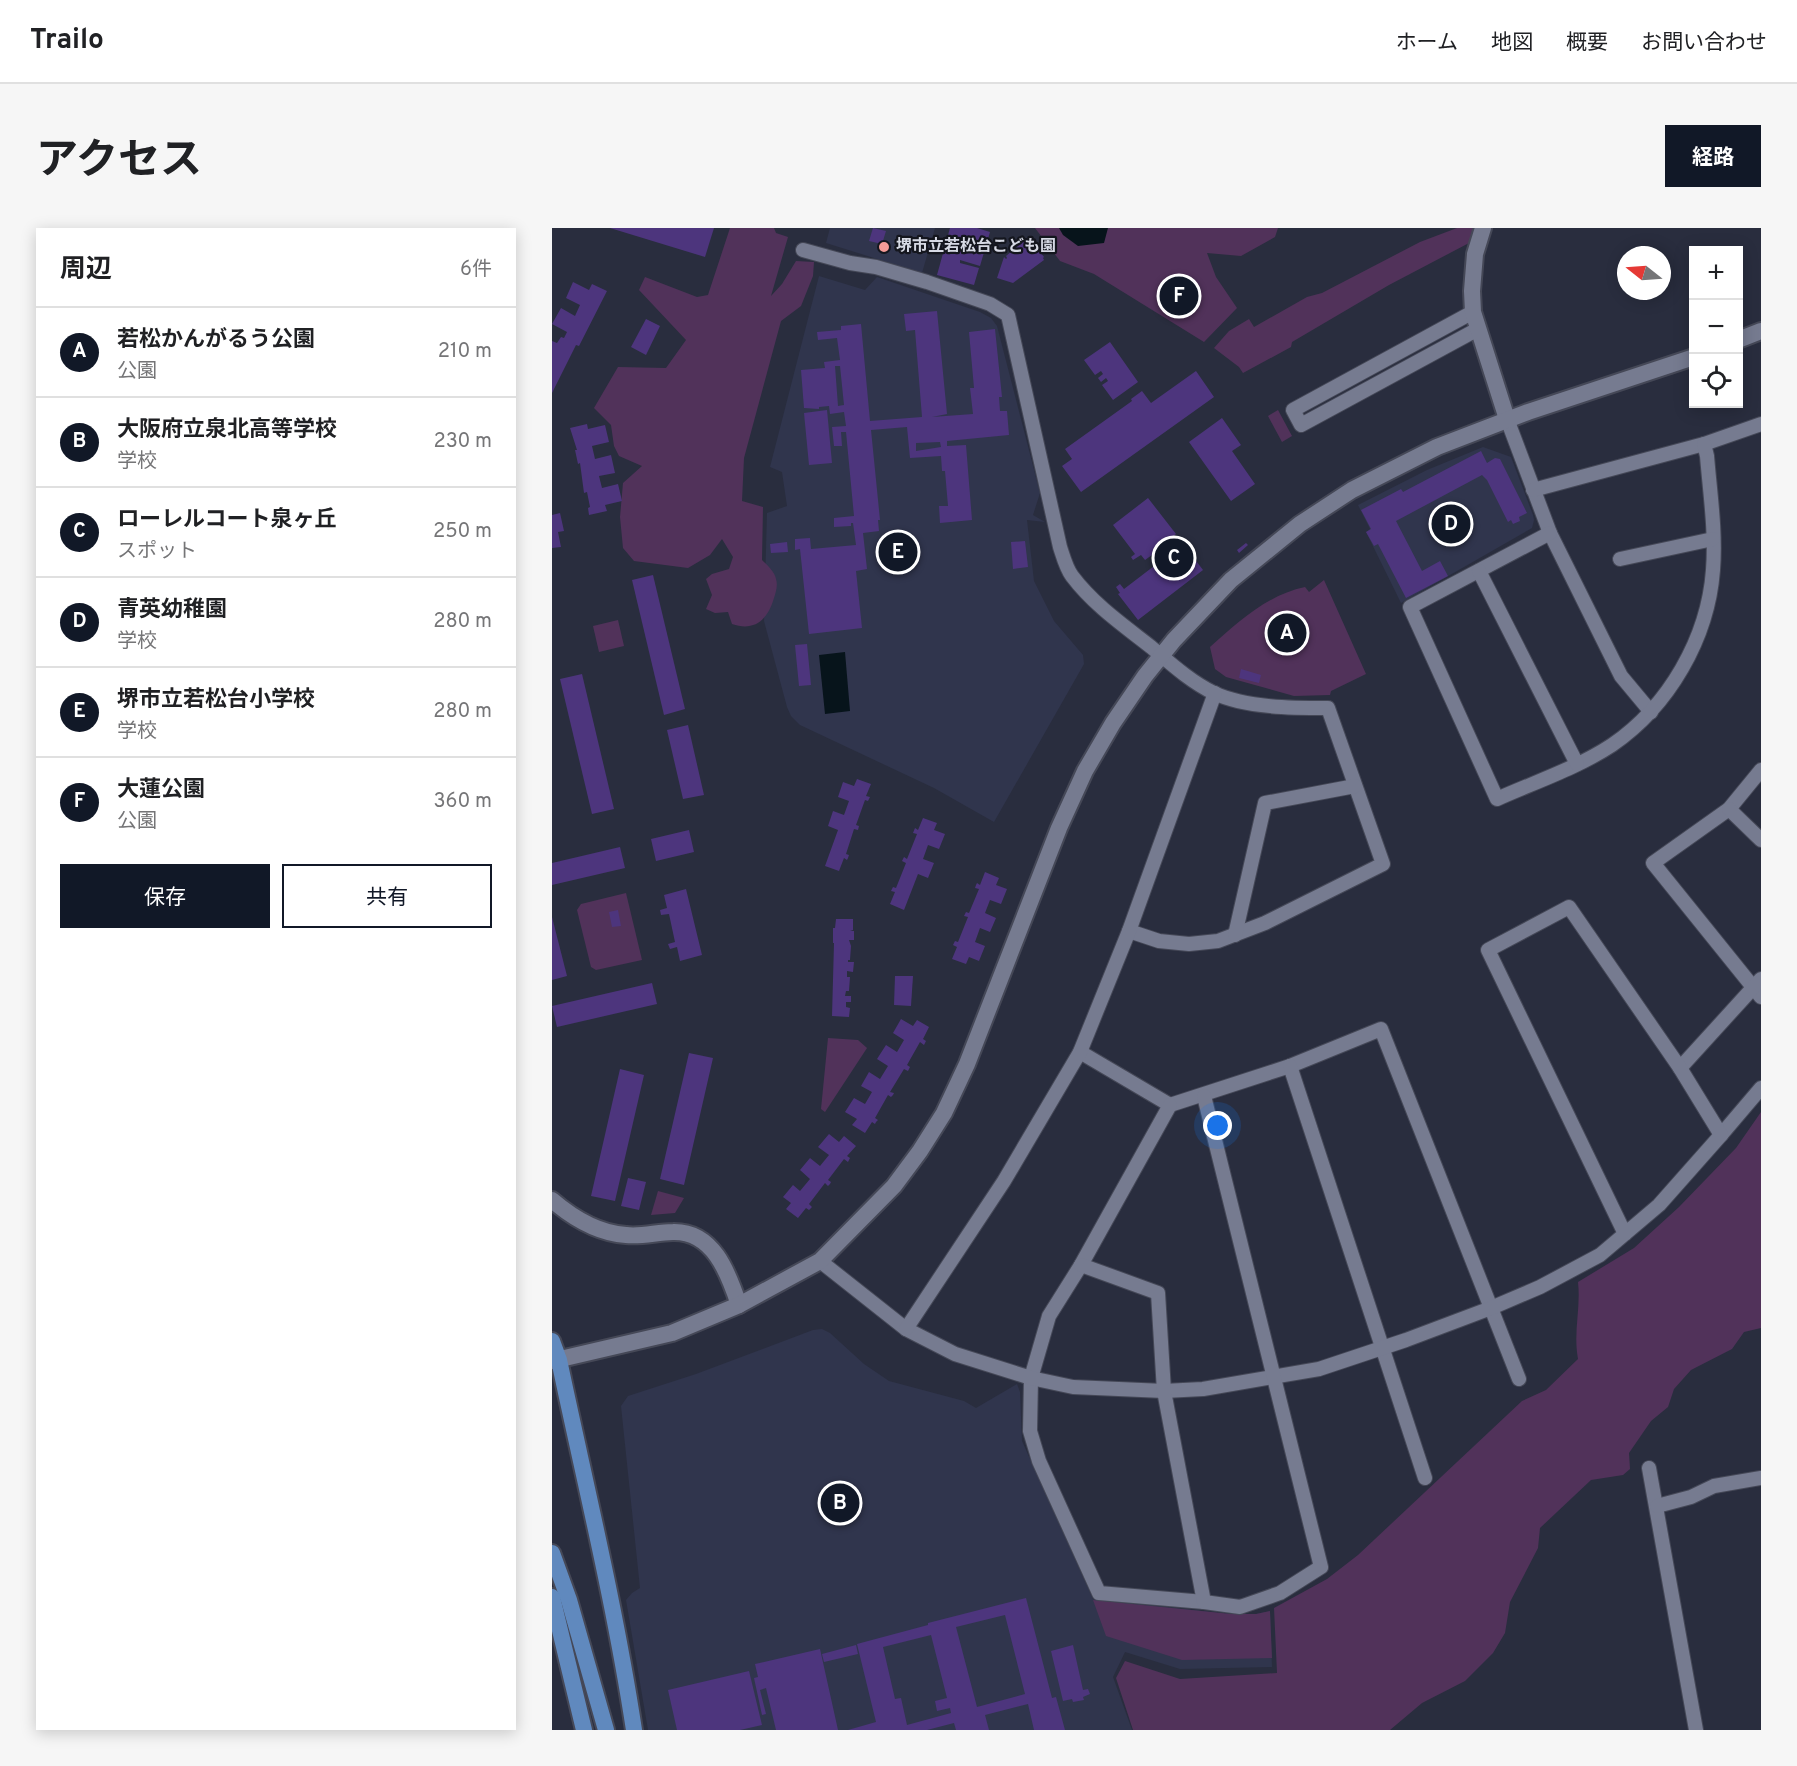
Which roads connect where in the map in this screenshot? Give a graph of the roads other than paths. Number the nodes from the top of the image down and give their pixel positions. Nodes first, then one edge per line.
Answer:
1 (1483, 228) edge
2 (803, 250) dead end
3 (1473, 312) junction
4 (1478, 329) junction
5 (1761, 331) edge
6 (1743, 338) edge
7 (1689, 359) edge
8 (1506, 420) junction
9 (1761, 424) edge
10 (1704, 444) junction
11 (1533, 490) junction
12 (1550, 533) junction
13 (1713, 539) junction
14 (1620, 559) dead end
15 (1479, 571) junction
16 (1162, 656) junction
17 (1215, 693) junction
18 (1652, 712) junction
19 (1577, 764) junction
20 (1761, 770) edge
21 (1355, 786) junction
22 (1729, 809) junction
23 (1761, 840) edge
24 (1129, 931) junction
25 (1235, 935) junction
26 (1758, 988) edge
27 (1080, 1052) junction
28 (1290, 1066) junction
29 (1680, 1068) junction
30 (1761, 1088) edge
31 (1204, 1096) junction
32 (1170, 1106) junction
33 (1721, 1135) junction
34 (552, 1200) edge
35 (1625, 1234) junction
36 (820, 1261) junction
37 (1081, 1265) junction
38 (739, 1305) junction
39 (1491, 1308) junction
40 (906, 1329) junction
41 (552, 1341) edge
42 (1382, 1348) junction
43 (555, 1360) edge
44 (1273, 1377) junction
45 (1030, 1378) junction
46 (1519, 1379) dead end
47 (1164, 1391) junction
48 (1649, 1468) dead end
49 (1425, 1478) dead end
50 (1761, 1478) edge
51 (1657, 1506) junction
52 (552, 1553) edge
53 (552, 1597) edge
54 (1204, 1602) junction
55 (584, 1730) edge
56 (606, 1730) edge
57 (634, 1730) edge
58 (1696, 1730) edge

1 - 3 street
2 - 16 street
3 - 4 street
3 - 4 street
4 - 8 street
5 - 6 street
7 - 8 street
8 - 11 street
8 - 16 street
9 - 10 street
10 - 11 street
10 - 13 street
11 - 12 street
12 - 15 street
12 - 18 street
13 - 14 street
13 - 18 street
15 - 19 street
15 - 19 street
16 - 17 street
16 - 36 street
17 - 21 street
17 - 24 street
18 - 19 street
20 - 22 street
21 - 25 street
21 - 25 street
22 - 23 street
22 - 26 street
24 - 25 street
24 - 27 street
26 - 29 street
27 - 32 street
27 - 40 street
28 - 31 street
28 - 39 street
28 - 42 street
29 - 33 street
29 - 35 street
30 - 33 street
31 - 32 street
31 - 44 street
32 - 37 street
33 - 35 street
34 - 38 street
35 - 39 street
36 - 38 street
36 - 40 street
37 - 45 street
37 - 47 street
38 - 43 street
39 - 42 street
39 - 46 street
40 - 45 street
41 - 43 main road
42 - 44 street
42 - 49 street
43 - 57 main road
44 - 47 street
44 - 54 street
45 - 47 street
45 - 54 street
47 - 54 street
48 - 51 street
50 - 51 street
51 - 58 street
52 - 56 main road
53 - 55 main road

